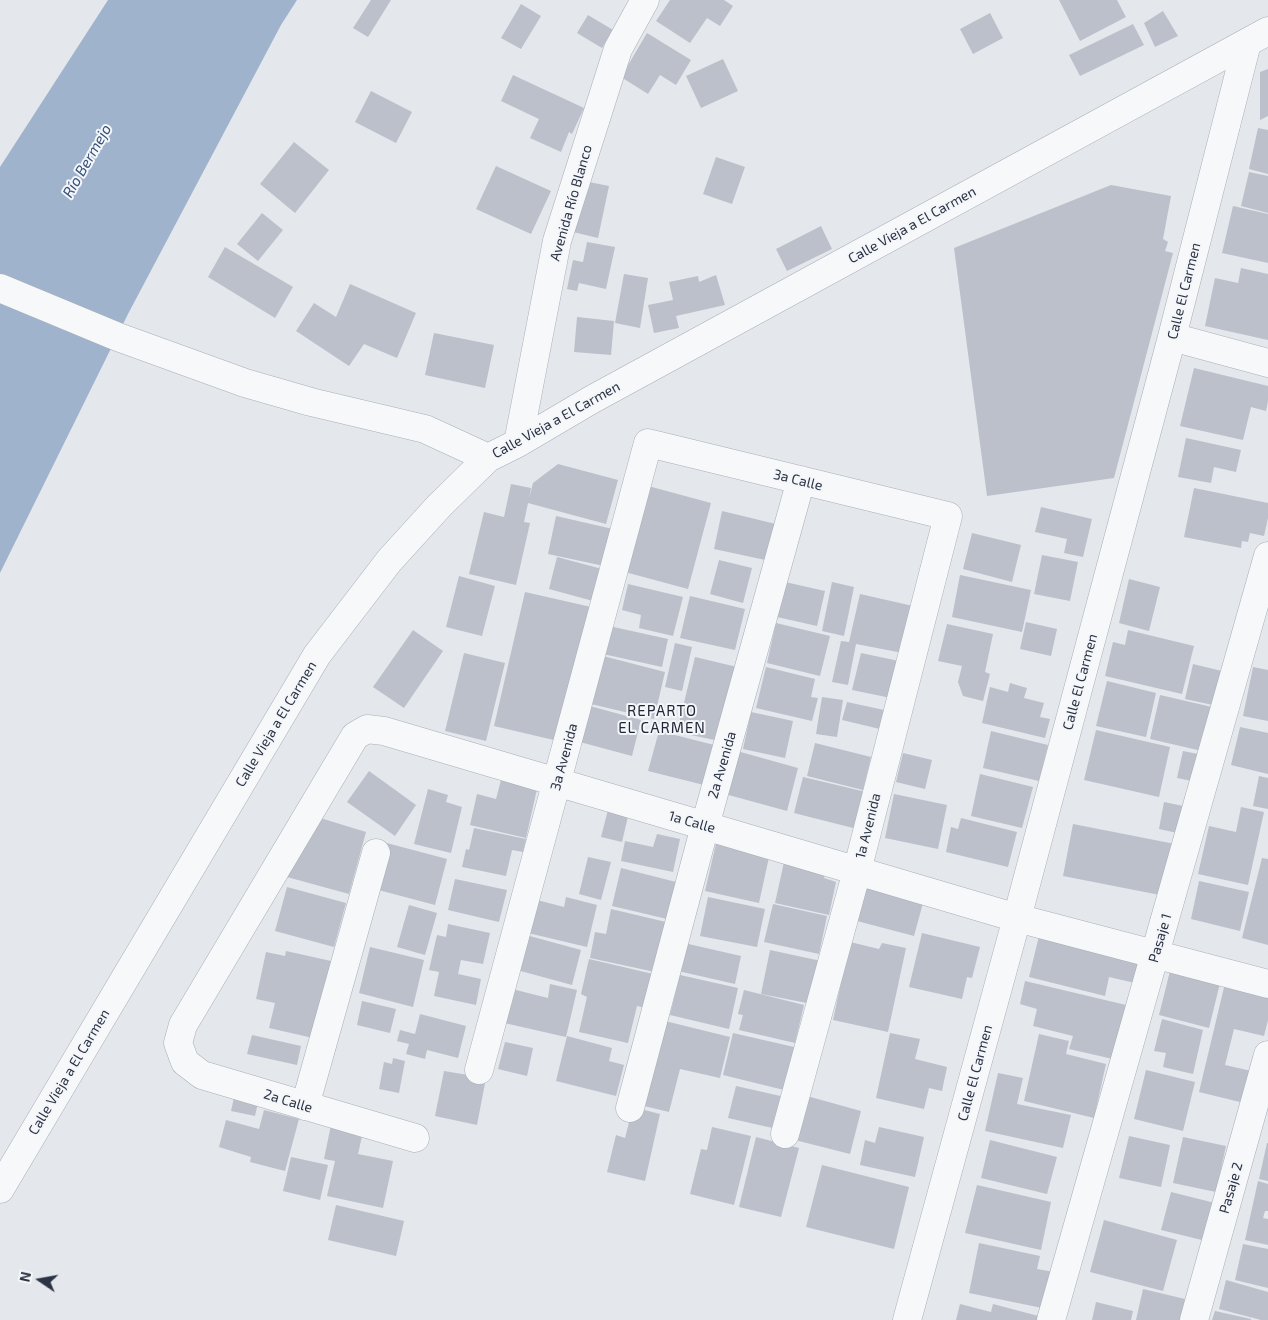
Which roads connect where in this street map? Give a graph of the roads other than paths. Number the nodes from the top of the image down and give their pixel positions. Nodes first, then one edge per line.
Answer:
1 (645, 0) edge
2 (1258, 37) edge
3 (0, 288) edge
4 (1172, 337) junction
5 (1268, 364) edge
6 (518, 443) junction
7 (648, 443) joint
8 (488, 458) junction
9 (801, 480) junction
10 (948, 516) joint
11 (1268, 556) edge
12 (557, 782) junction
13 (705, 826) junction
14 (376, 853) dead end
15 (857, 871) junction
16 (1017, 918) junction
17 (1155, 955) junction
18 (1268, 984) edge
19 (178, 1043) joint
20 (1268, 1055) edge
21 (479, 1070) dead end
22 (305, 1106) junction
23 (630, 1108) dead end
24 (785, 1134) dead end
25 (415, 1138) dead end
26 (0, 1189) edge
27 (907, 1320) edge
28 (1051, 1320) edge
29 (1194, 1320) edge

1 - 6 street, Avenida Río Blanco
2 - 4 street, Calle El Carmen
2 - 6 street, Calle Vieja a El Carmen
3 - 8 street
4 - 5 street
4 - 16 street, Calle El Carmen
6 - 8 street, Calle Vieja a El Carmen
7 - 9 street, 3a Calle
7 - 12 street, 3a Avenida
8 - 26 street, Calle Vieja a El Carmen
9 - 10 street, 3a Calle
9 - 13 street, 2a Avenida
10 - 15 street, 1a Avenida
11 - 17 street, Pasaje 1
12 - 13 street, 1a Calle
12 - 19 street, 1a Calle
12 - 21 street, 3a Avenida
13 - 15 street, 1a Calle
13 - 23 street, 2a Avenida
14 - 22 street
15 - 16 street, 1a Calle
15 - 24 street, 1a Avenida
16 - 17 street, 1a Calle
16 - 27 street, Calle El Carmen
17 - 18 street, 1a Calle
17 - 28 street, Pasaje 1
19 - 22 street, 2a Calle
20 - 29 street, Pasaje 2
22 - 25 street, 2a Calle

